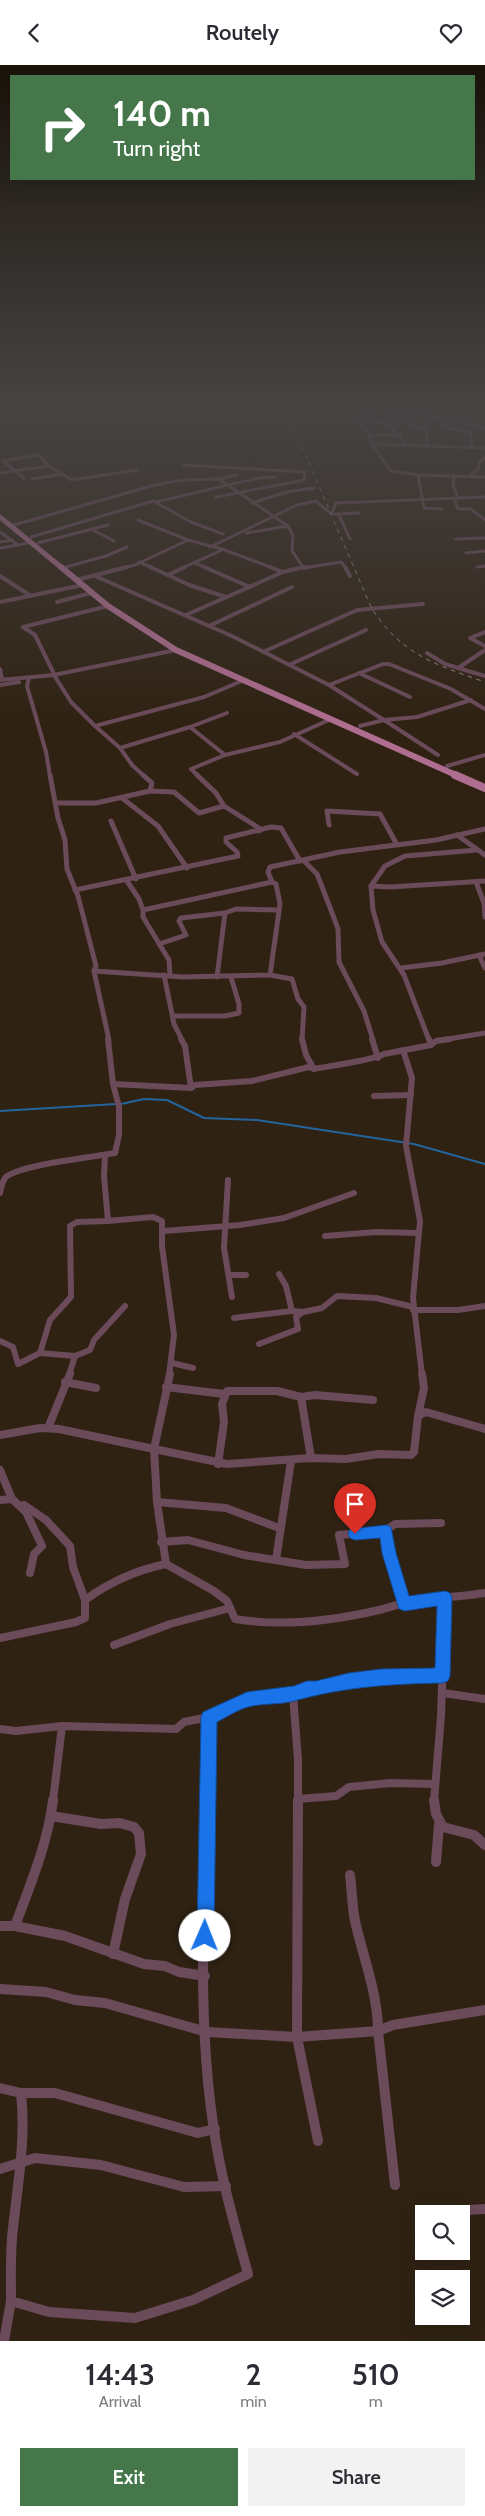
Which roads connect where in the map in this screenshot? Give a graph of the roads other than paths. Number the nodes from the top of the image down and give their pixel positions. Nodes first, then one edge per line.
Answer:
1 (66, 510) edge
2 (129, 510) edge
3 (170, 510) edge
4 (265, 510) edge
5 (287, 510) edge
6 (330, 510) edge
7 (473, 510) edge
8 (0, 513) edge
9 (334, 513) junction
10 (359, 513) dead end
11 (275, 516) junction
12 (0, 517) edge
13 (138, 520) dead end
14 (485, 520) edge
15 (14, 525) junction
16 (108, 525) dead end
17 (288, 526) junction
18 (91, 529) junction
19 (0, 532) edge
20 (223, 534) dead end
21 (235, 535) junction
22 (485, 538) edge
23 (12, 539) junction
24 (188, 539) junction
25 (350, 539) dead end
26 (456, 539) dead end
27 (31, 540) junction
28 (114, 541) dead end
29 (0, 542) edge
30 (38, 543) junction
31 (18, 545) junction
32 (127, 547) dead end
33 (209, 547) junction
34 (0, 549) edge
35 (222, 549) junction
36 (485, 551) edge
37 (466, 553) dead end
38 (139, 562) junction
39 (196, 563) junction
40 (485, 566) edge
41 (66, 567) junction
42 (477, 567) dead end
43 (303, 568) junction
44 (283, 572) junction
45 (168, 575) junction
46 (0, 576) edge
47 (95, 576) junction
48 (350, 577) dead end
49 (81, 582) junction
50 (250, 587) junction
51 (292, 587) dead end
52 (91, 593) junction
53 (31, 597) junction
54 (226, 597) junction
55 (57, 602) dead end
56 (0, 603) edge
57 (423, 604) dead end
58 (108, 606) junction
59 (186, 615) junction
60 (209, 625) junction
61 (366, 631) dead end
62 (485, 632) edge
63 (485, 646) edge
64 (176, 650) junction
65 (485, 650) edge
66 (265, 651) junction
67 (427, 653) dead end
68 (291, 664) junction
69 (458, 668) junction
70 (0, 669) edge
71 (360, 673) junction
72 (54, 675) junction
73 (485, 676) edge
74 (28, 679) junction
75 (1, 680) edge
76 (244, 680) junction
77 (0, 685) edge
78 (328, 685) junction
79 (410, 697) dead end
80 (471, 700) junction
81 (485, 709) edge
82 (320, 711) junction
83 (227, 713) dead end
84 (331, 719) junction
85 (384, 720) junction
86 (95, 726) junction
87 (360, 726) junction
88 (190, 727) junction
89 (294, 735) junction
90 (120, 748) junction
91 (225, 755) junction
92 (438, 755) dead end
93 (485, 755) edge
94 (447, 766) junction
95 (357, 774) dead end
96 (485, 783) edge
97 (485, 788) edge
98 (150, 791) junction
99 (122, 798) junction
100 (56, 803) junction
101 (224, 806) junction
102 (111, 821) dead end
103 (329, 825) dead end
104 (485, 829) edge
105 (259, 831) junction
106 (457, 835) junction
107 (396, 843) junction
108 (477, 850) junction
109 (485, 855) edge
110 (302, 861) junction
111 (187, 868) junction
112 (136, 879) junction
113 (127, 881) junction
114 (485, 881) edge
115 (272, 882) junction
116 (476, 882) junction
117 (371, 886) junction
118 (76, 890) junction
119 (143, 910) junction
120 (279, 910) junction
121 (224, 913) junction
122 (485, 917) edge
123 (159, 944) junction
124 (482, 955) edge
125 (401, 968) junction
126 (485, 969) edge
127 (94, 971) junction
128 (167, 975) junction
129 (270, 975) junction
130 (218, 977) junction
131 (231, 977) junction
132 (173, 1016) junction
133 (485, 1033) edge
134 (431, 1045) junction
135 (403, 1050) junction
136 (378, 1058) junction
137 (314, 1069) junction
138 (113, 1084) junction
139 (191, 1088) junction
140 (410, 1095) junction
141 (374, 1096) dead end
142 (105, 1155) junction
143 (3, 1177) edge
144 (228, 1180) dead end
145 (0, 1193) edge
146 (354, 1193) dead end
147 (108, 1221) junction
148 (224, 1225) junction
149 (164, 1231) junction
150 (418, 1233) junction
151 (325, 1236) dead end
152 (230, 1275) junction
153 (246, 1275) dead end
154 (279, 1275) dead end
155 (232, 1297) dead end
156 (125, 1306) dead end
157 (485, 1306) edge
158 (413, 1309) junction
159 (292, 1311) junction
160 (303, 1312) junction
161 (234, 1318) dead end
162 (0, 1341) edge
163 (260, 1344) dead end
164 (40, 1353) junction
165 (74, 1356) junction
166 (172, 1363) junction
167 (193, 1368) dead end
168 (65, 1381) junction
169 (166, 1387) junction
170 (96, 1388) dead end
171 (224, 1394) junction
172 (301, 1397) junction
173 (373, 1400) dead end
174 (418, 1416) junction
175 (48, 1428) junction
176 (485, 1429) edge
177 (0, 1435) edge
178 (154, 1449) junction
179 (311, 1458) junction
180 (291, 1461) junction
181 (218, 1464) junction
182 (0, 1470) edge
183 (12, 1499) junction
184 (0, 1500) edge
185 (157, 1502) junction
186 (23, 1505) junction
187 (441, 1523) dead end
188 (279, 1528) junction
189 (386, 1531) junction
190 (161, 1542) junction
191 (276, 1560) junction
192 (166, 1564) junction
193 (30, 1573) dead end
194 (485, 1593) edge
195 (445, 1598) junction
196 (85, 1599) junction
197 (405, 1604) junction
198 (230, 1608) junction
199 (0, 1639) edge
200 (114, 1645) dead end
201 (442, 1676) junction
202 (442, 1693) junction
203 (294, 1694) junction
204 (485, 1699) edge
205 (209, 1717) junction
206 (62, 1726) junction
207 (0, 1729) edge
208 (435, 1784) junction
209 (298, 1799) junction
210 (50, 1816) junction
211 (439, 1824) junction
212 (485, 1845) edge
213 (436, 1862) dead end
214 (350, 1875) dead end
215 (0, 1926) edge
216 (15, 1926) junction
217 (113, 1954) junction
218 (205, 1976) junction
219 (0, 1989) edge
220 (485, 2010) edge
221 (378, 2031) junction
222 (207, 2032) junction
223 (297, 2037) junction
224 (0, 2088) edge
225 (21, 2093) junction
226 (214, 2129) junction
227 (318, 2141) dead end
228 (20, 2163) junction
229 (0, 2169) edge
230 (395, 2185) dead end
231 (226, 2186) junction
232 (485, 2209) edge
233 (470, 2211) edge
234 (11, 2301) junction
235 (4, 2341) edge

1 - 15 street
2 - 27 street
3 - 20 street
4 - 11 street
5 - 11 street
6 - 9 street
7 - 14 street
8 - 15 main road
9 - 10 street
9 - 25 street
11 - 17 street
11 - 21 street
12 - 27 main road
13 - 24 street
15 - 27 main road
16 - 18 street
17 - 21 street
17 - 43 street
18 - 28 street
18 - 30 street
19 - 23 street
21 - 33 street
22 - 26 street
23 - 29 street
23 - 31 street
24 - 33 street
24 - 38 street
27 - 30 main road
27 - 31 street
27 - 49 main road
30 - 41 main road
31 - 34 street
32 - 41 street
33 - 35 street
35 - 39 street
35 - 44 street
36 - 37 street
38 - 45 street
38 - 47 street
39 - 45 street
39 - 50 street
40 - 42 street
41 - 49 main road
43 - 44 street
43 - 48 street
44 - 50 street
45 - 54 street
46 - 53 street
47 - 49 street
47 - 59 street
49 - 52 main road
49 - 53 street
49 - 82 main road
50 - 54 street
51 - 60 street
52 - 55 street
52 - 58 main road
53 - 56 street
54 - 59 street
57 - 66 street
58 - 64 main road
58 - 72 street
59 - 60 street
60 - 66 street
61 - 68 street
62 - 63 street
64 - 72 street
64 - 76 main road
65 - 69 street
66 - 68 street
67 - 69 street
68 - 78 street
69 - 73 street
70 - 75 street
71 - 78 street
71 - 79 street
71 - 80 street
72 - 74 street
72 - 86 street
74 - 75 street
74 - 77 street
74 - 100 street
76 - 82 main road
76 - 86 street
78 - 85 street
80 - 81 street
80 - 85 street
82 - 84 main road
82 - 87 main road
83 - 88 street
84 - 89 street
84 - 97 main road
85 - 87 street
85 - 92 street
86 - 90 street
87 - 94 main road
88 - 90 street
88 - 91 street
89 - 91 street
89 - 95 street
90 - 98 street
91 - 101 street
93 - 94 street
94 - 96 main road
98 - 99 street
98 - 101 street
99 - 100 street
99 - 111 street
100 - 118 street
101 - 105 street
102 - 112 street
103 - 107 street
104 - 106 street
105 - 110 street
105 - 111 street
106 - 107 street
106 - 108 street
107 - 110 street
108 - 109 street
108 - 117 street
110 - 115 street
110 - 136 street
111 - 112 street
112 - 113 street
113 - 118 street
113 - 119 street
114 - 116 street
115 - 119 street
115 - 120 street
116 - 117 street
116 - 122 street
117 - 125 street
118 - 127 street
119 - 123 street
120 - 121 street
120 - 129 street
121 - 123 street
121 - 130 street
123 - 128 street
124 - 125 street
124 - 126 street
125 - 134 street
127 - 128 street
127 - 138 street
128 - 130 street
128 - 132 street
129 - 131 street
129 - 137 street
130 - 131 street
131 - 132 street
132 - 139 street
133 - 134 street
134 - 135 street
135 - 136 street
135 - 140 street
136 - 137 street
137 - 139 street
138 - 139 street
138 - 142 street
140 - 141 street
140 - 150 street
142 - 143 street
142 - 147 street
143 - 145 street
144 - 148 street
146 - 148 street
147 - 149 street
147 - 164 street
148 - 149 street
148 - 152 street
149 - 166 street
150 - 151 street
150 - 158 street
152 - 153 street
152 - 155 street
154 - 159 street
156 - 165 street
157 - 158 street
158 - 160 street
158 - 174 street
159 - 160 street
159 - 161 street
160 - 163 street
162 - 164 street
164 - 165 street
165 - 168 street
166 - 167 street
166 - 169 street
168 - 170 street
168 - 175 street
169 - 171 street
169 - 178 street
171 - 172 street
171 - 181 street
172 - 173 street
172 - 179 street
174 - 176 street
174 - 179 street
175 - 177 street
175 - 178 street
178 - 181 street
178 - 185 street
179 - 180 street
180 - 181 street
180 - 188 street
182 - 183 street
183 - 184 street
183 - 186 street
185 - 188 street
185 - 190 street
186 - 193 street
186 - 196 street
187 - 189 street
188 - 191 street
189 - 191 street
189 - 197 street
190 - 191 street
190 - 192 street
192 - 196 street
192 - 198 street
194 - 195 street
195 - 197 street
195 - 201 street
196 - 199 street
197 - 198 street
198 - 200 street
201 - 202 street
201 - 203 street
202 - 204 street
202 - 208 street
203 - 205 street
203 - 209 street
205 - 206 street
205 - 218 street
206 - 207 street
206 - 210 street
208 - 209 street
208 - 211 street
209 - 223 street
210 - 216 street
210 - 217 street
211 - 212 street
211 - 213 street
214 - 221 street
215 - 216 street
216 - 217 street
217 - 218 street
218 - 222 street
219 - 222 street
220 - 221 street
221 - 223 street
221 - 230 street
222 - 223 street
222 - 226 street
223 - 227 street
224 - 225 street
225 - 226 street
225 - 228 street
226 - 231 street
228 - 229 street
228 - 231 street
228 - 234 street
231 - 234 street
232 - 233 street
234 - 235 street

